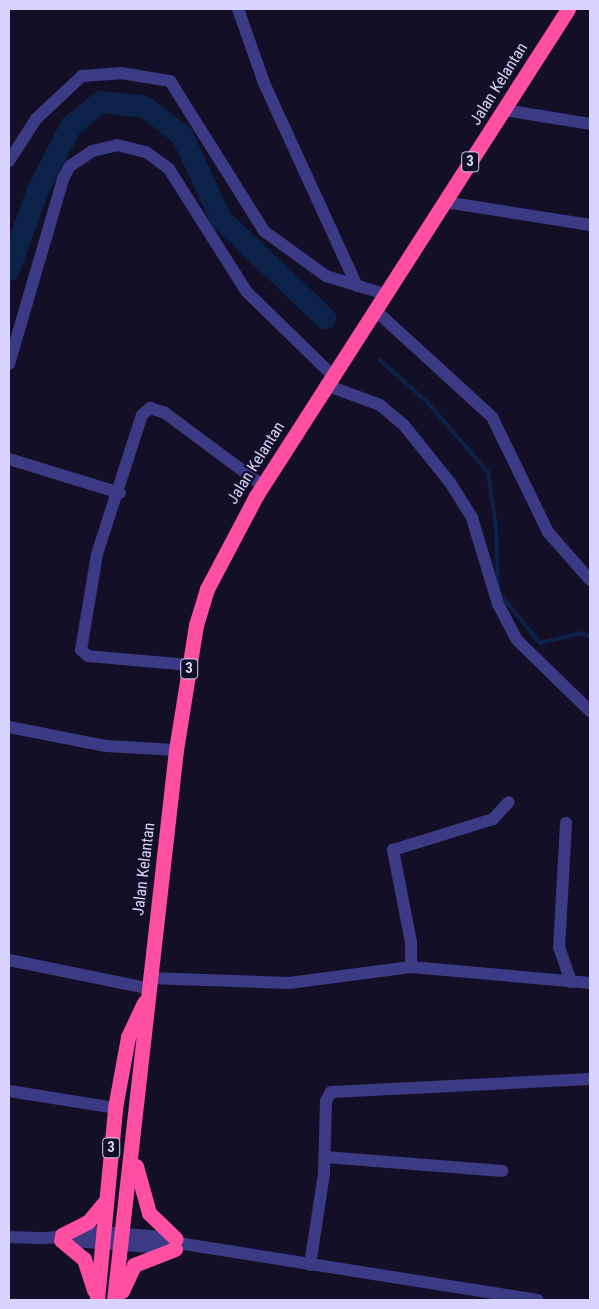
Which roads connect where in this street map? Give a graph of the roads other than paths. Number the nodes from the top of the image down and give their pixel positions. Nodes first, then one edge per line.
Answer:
1 (238, 9) edge
2 (568, 9) edge
3 (504, 110) junction
4 (590, 124) edge
5 (9, 161) edge
6 (445, 202) junction
7 (590, 225) edge
8 (357, 286) junction
9 (385, 294) junction
10 (373, 312) junction
11 (9, 364) edge
12 (331, 377) junction
13 (9, 459) edge
14 (262, 485) junction
15 (120, 493) junction
16 (590, 580) edge
17 (190, 665) junction
18 (590, 711) edge
19 (9, 727) edge
20 (176, 750) junction
21 (509, 802) dead end
22 (566, 823) dead end
23 (9, 960) edge
24 (411, 968) junction
25 (571, 982) junction
26 (590, 983) edge
27 (147, 989) junction
28 (590, 1079) edge
29 (9, 1091) edge
30 (115, 1108) junction
31 (134, 1140) junction
32 (325, 1157) junction
33 (502, 1171) dead end
34 (106, 1201) junction
35 (9, 1237) edge
36 (60, 1237) junction
37 (102, 1238) junction
38 (123, 1239) junction
39 (179, 1244) junction
40 (310, 1265) junction
41 (97, 1300) edge
42 (114, 1300) edge
43 (119, 1300) edge
44 (538, 1300) edge

1 - 8 street
2 - 3 highway, Jalan Kelantan / 3
3 - 4 street
3 - 6 highway, Jalan Kelantan / 3
5 - 8 street
6 - 7 street
6 - 9 highway, Jalan Kelantan / 3
8 - 9 street
9 - 10 highway, Jalan Kelantan / 3
10 - 12 highway, Jalan Kelantan / 3
10 - 16 street
11 - 12 street
12 - 14 highway, Jalan Kelantan / 3
12 - 18 street
13 - 15 street
14 - 15 street
14 - 17 highway, Jalan Kelantan / 3
15 - 17 street
17 - 20 highway, Jalan Kelantan / 3
19 - 20 street
20 - 27 highway, Jalan Kelantan / 3
21 - 24 street
22 - 25 street
23 - 27 street
24 - 25 street
24 - 27 street
25 - 26 street
27 - 30 highway, Jalan Kelantan / 3
27 - 31 highway, Jalan Kelantan / 3
28 - 32 street
29 - 30 street
30 - 34 highway, Jalan Kelantan / 3
31 - 38 highway, Jalan Kelantan / 3
31 - 39 highway
32 - 33 street
32 - 40 street
34 - 36 highway
34 - 37 highway, Jalan Kelantan / 3
35 - 36 street
36 - 37 street
36 - 41 highway
37 - 38 street
37 - 41 highway, Jalan Kelantan / 3
38 - 39 street
38 - 42 highway, Jalan Kelantan / 3
39 - 40 street
39 - 43 highway
40 - 44 street

